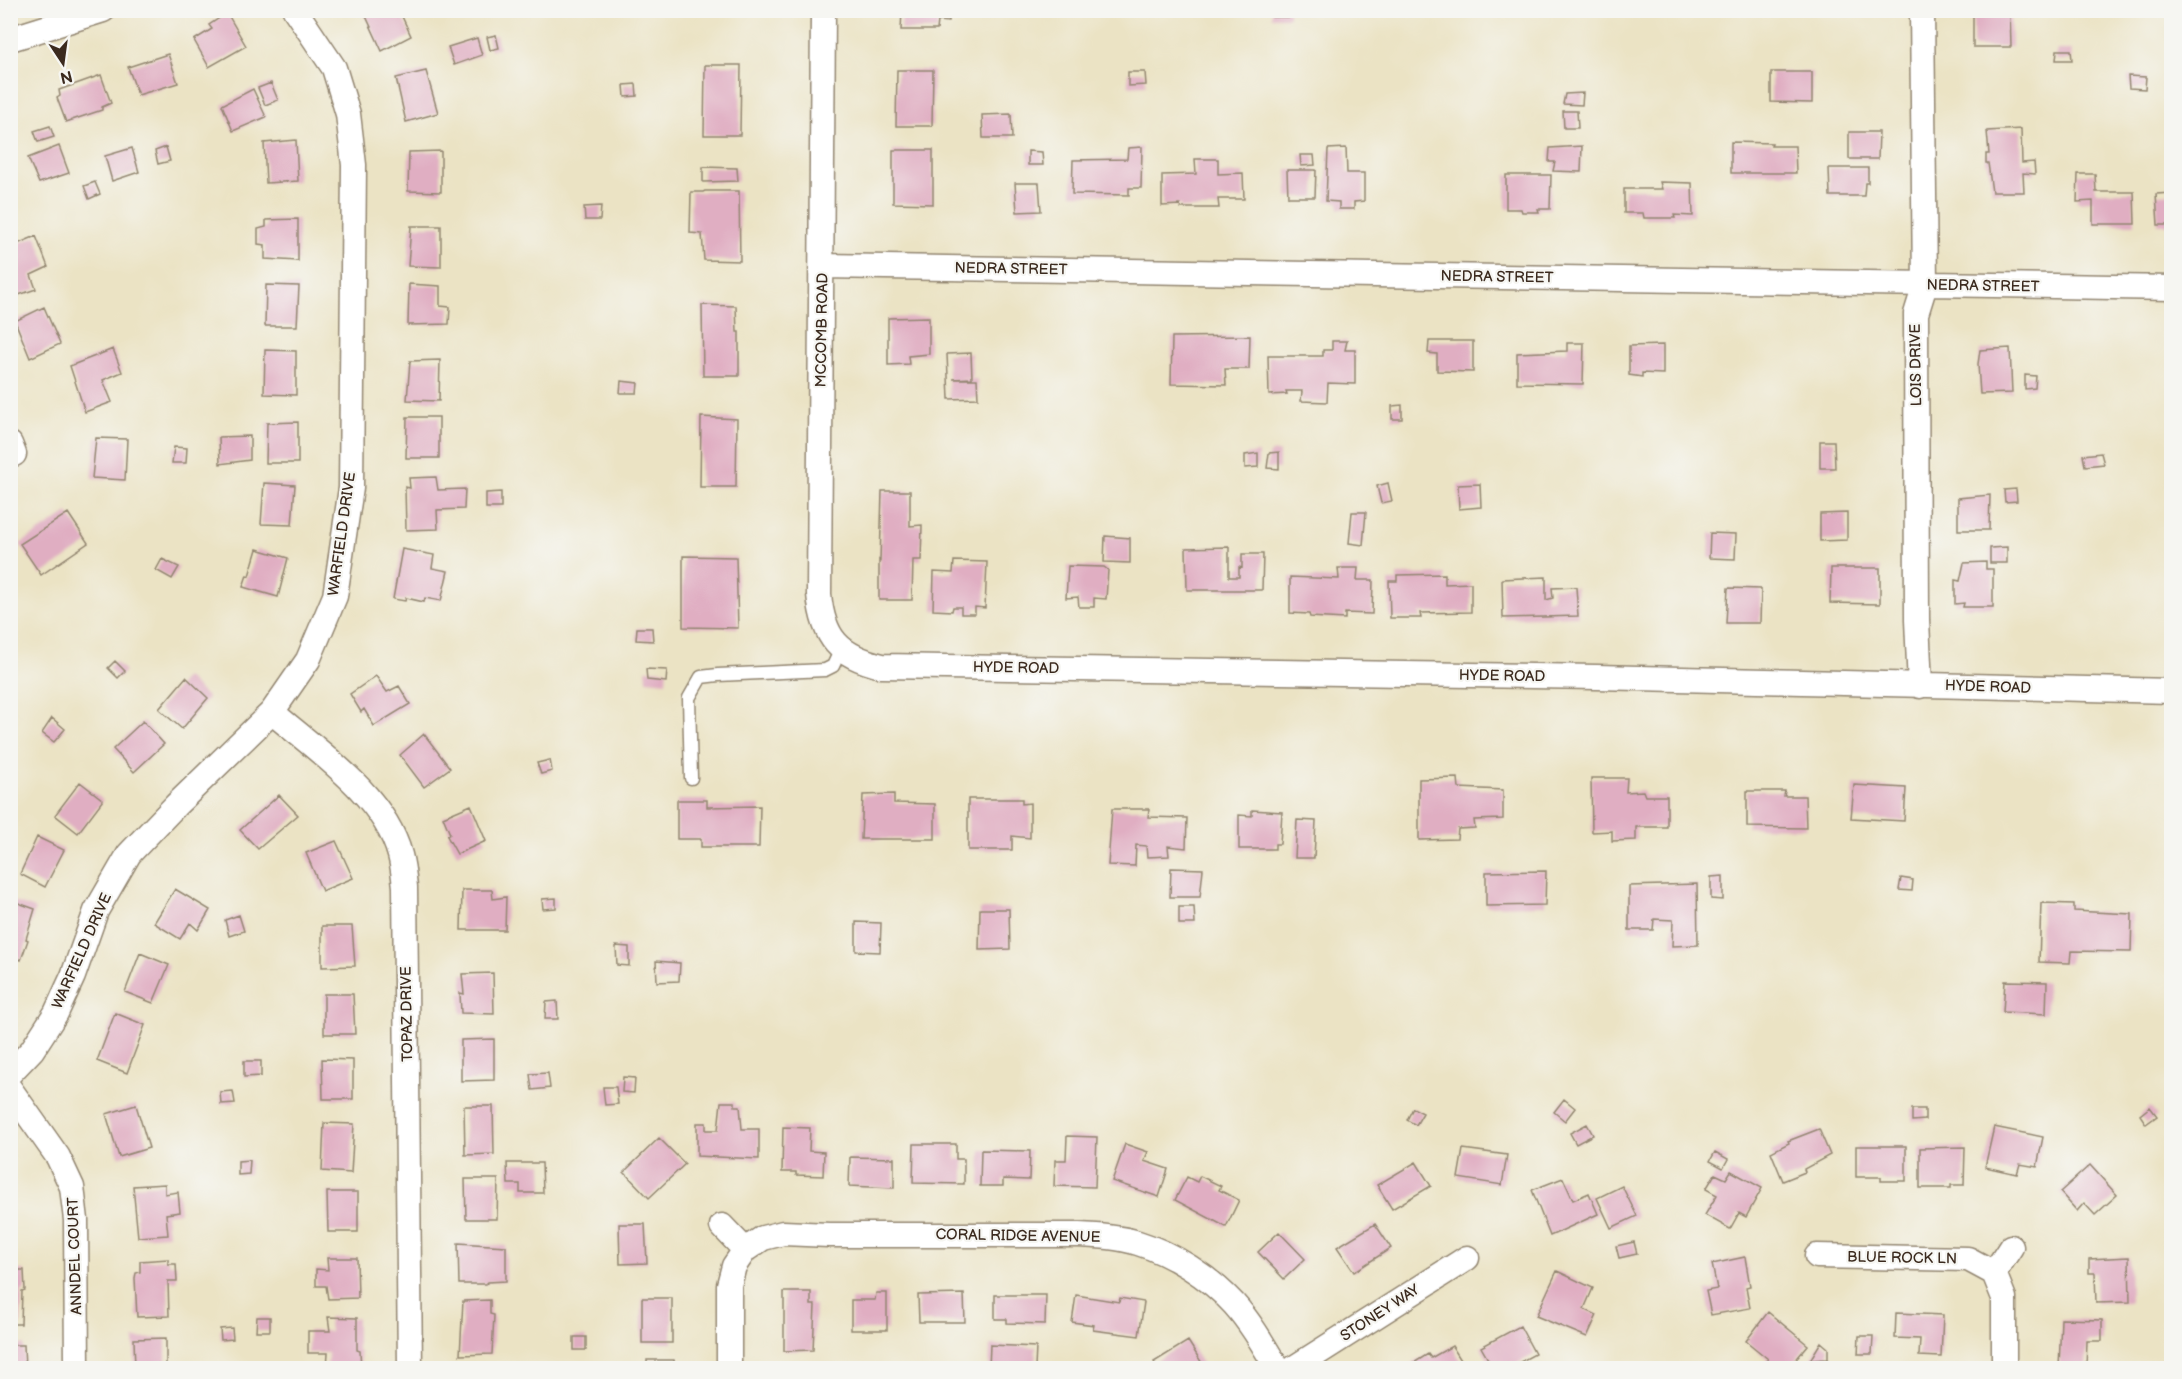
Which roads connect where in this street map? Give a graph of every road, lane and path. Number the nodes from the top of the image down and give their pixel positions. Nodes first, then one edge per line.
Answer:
1 (103, 10) edge
2 (295, 10) edge
3 (824, 10) edge
4 (1922, 10) edge
5 (12, 32) edge
6 (823, 266) junction
7 (1925, 285) junction
8 (2172, 288) edge
9 (839, 648) junction
10 (1920, 686) junction
11 (2172, 691) edge
12 (272, 712) junction
13 (691, 778) dead end
14 (10, 1073) edge
15 (10, 1089) edge
16 (722, 1226) dead end
17 (2011, 1247) dead end
18 (745, 1250) junction
19 (1817, 1256) dead end
20 (1467, 1258) dead end
21 (1994, 1273) junction
22 (77, 1368) edge
23 (410, 1368) edge
24 (729, 1368) edge
25 (1277, 1368) edge
26 (1293, 1368) edge
27 (2004, 1368) edge

1 - 5 street
2 - 12 street, WARFIELD DRIVE
3 - 6 street, MCCOMB ROAD
4 - 7 street, LOIS DRIVE
6 - 7 street, NEDRA STREET
6 - 9 street, MCCOMB ROAD
7 - 8 street, NEDRA STREET
7 - 10 street, LOIS DRIVE
9 - 10 street, HYDE ROAD
9 - 13 lane
10 - 11 street, HYDE ROAD
12 - 14 street, WARFIELD DRIVE
12 - 23 street, TOPAZ DRIVE
15 - 22 street, ANNDEL COURT
16 - 18 street
17 - 21 street
18 - 24 street
18 - 25 street, CORAL RIDGE AVENUE
19 - 21 street, BLUE ROCK LN
20 - 26 street, STONEY WAY
21 - 27 street

